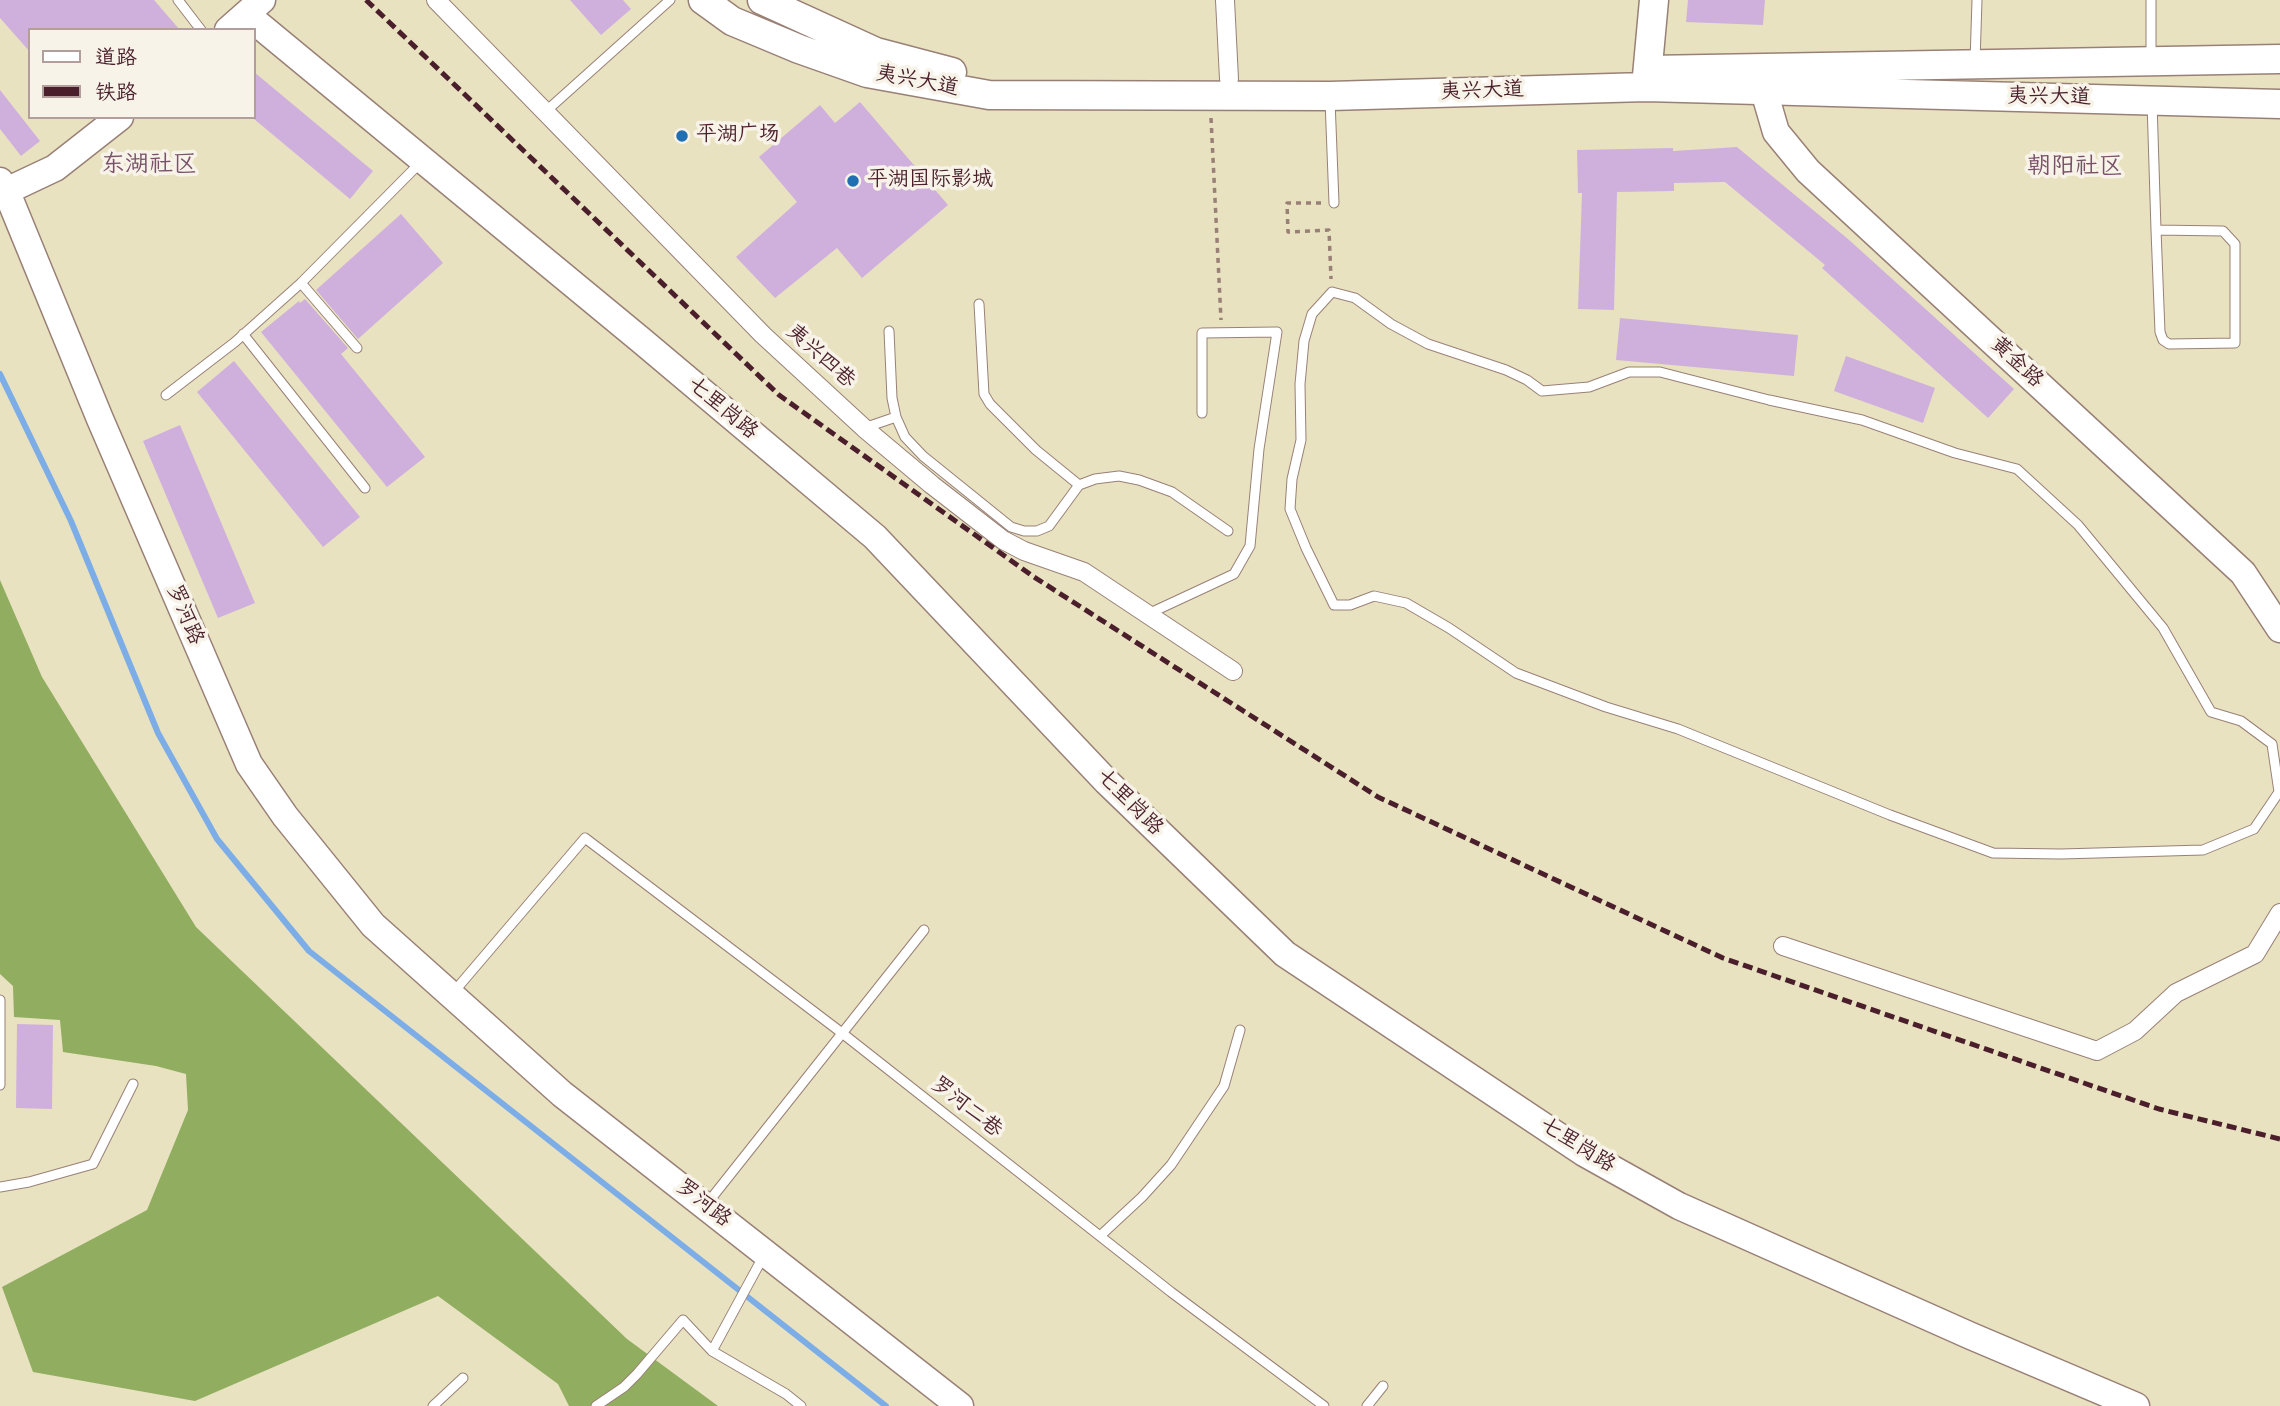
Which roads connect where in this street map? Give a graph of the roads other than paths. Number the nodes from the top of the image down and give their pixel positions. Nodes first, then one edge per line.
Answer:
1 (178, 0) edge
2 (436, 0) edge
3 (670, 0) edge
4 (703, 0) edge
5 (762, 0) edge
6 (1225, 0) edge
7 (1654, 0) edge
8 (1976, 0) edge
9 (2151, 0) edge
10 (246, 15) edge
11 (199, 28) edge
12 (2280, 59) edge
13 (2151, 61) junction
14 (1975, 64) junction
15 (1647, 78) junction
16 (1219, 87) junction
17 (1764, 91) junction
18 (1330, 96) junction
19 (2152, 101) junction
20 (2280, 104) edge
21 (544, 113) junction
22 (117, 119) edge
23 (422, 161) junction
24 (2, 188) edge
25 (1334, 203) road end
26 (0, 217) edge
27 (2156, 230) junction
28 (301, 284) junction
29 (979, 304) dead end
30 (889, 331) dead end
31 (243, 334) junction
32 (357, 348) dead end
33 (166, 395) dead end
34 (1202, 413) dead end
35 (896, 417) junction
36 (864, 428) junction
37 (1079, 485) junction
38 (365, 488) dead end
39 (1227, 531) dead end
40 (1148, 614) junction
41 (2280, 629) edge
42 (1233, 671) dead end
43 (2276, 742) edge
44 (2280, 913) edge
45 (924, 930) dead end
46 (1783, 946) dead end
47 (451, 995) junction
48 (0, 1000) edge
49 (1240, 1030) dead end
50 (842, 1033) junction
51 (133, 1084) dead end
52 (0, 1085) edge
53 (0, 1187) edge
54 (705, 1206) junction
55 (1100, 1236) junction
56 (765, 1254) junction
57 (712, 1351) junction
58 (463, 1378) dead end
59 (1383, 1386) dead end
60 (433, 1406) edge
61 (596, 1406) edge
62 (800, 1406) edge
63 (960, 1406) edge
64 (1324, 1406) edge
65 (1367, 1406) edge
66 (2136, 1406) edge

1 - 11 lane
2 - 21 street, 夷兴四巷
3 - 21 lane
4 - 16 main road, 夷兴大道
5 - 16 main road, 夷兴大道
6 - 16 street
7 - 15 main road
8 - 14 lane
9 - 13 lane
10 - 23 main road, 七里岗路
12 - 13 main road, 夷兴大道
13 - 14 main road, 夷兴大道
14 - 15 main road, 夷兴大道
15 - 16 main road, 夷兴大道
15 - 17 main road, 夷兴大道
15 - 18 main road, 夷兴大道
16 - 18 main road, 夷兴大道
17 - 19 main road, 夷兴大道
17 - 41 main road, 黄金路
18 - 25 lane
19 - 20 main road, 夷兴大道
19 - 27 lane
21 - 36 street, 夷兴四巷
22 - 24 main road
23 - 28 lane
23 - 66 main road, 七里岗路
24 - 47 main road, 罗河路
26 - 47 main road, 罗河路
27 - 27 lane
28 - 31 lane
28 - 32 lane
29 - 37 lane
30 - 35 lane
31 - 33 lane
31 - 38 lane
34 - 40 lane
35 - 36 lane
35 - 37 lane
36 - 40 street, 夷兴四巷
37 - 39 lane
40 - 42 street, 夷兴四巷
43 - 43 lane
44 - 46 street
45 - 50 lane
47 - 50 lane, 罗河二巷
47 - 54 main road, 罗河路
48 - 52 lane
49 - 55 lane
50 - 54 lane
50 - 55 lane, 罗河二巷
51 - 53 lane
54 - 56 main road, 罗河路
55 - 64 lane, 罗河二巷
56 - 57 lane
56 - 63 main road, 罗河路
57 - 61 lane
57 - 62 lane
58 - 60 lane
59 - 65 lane

